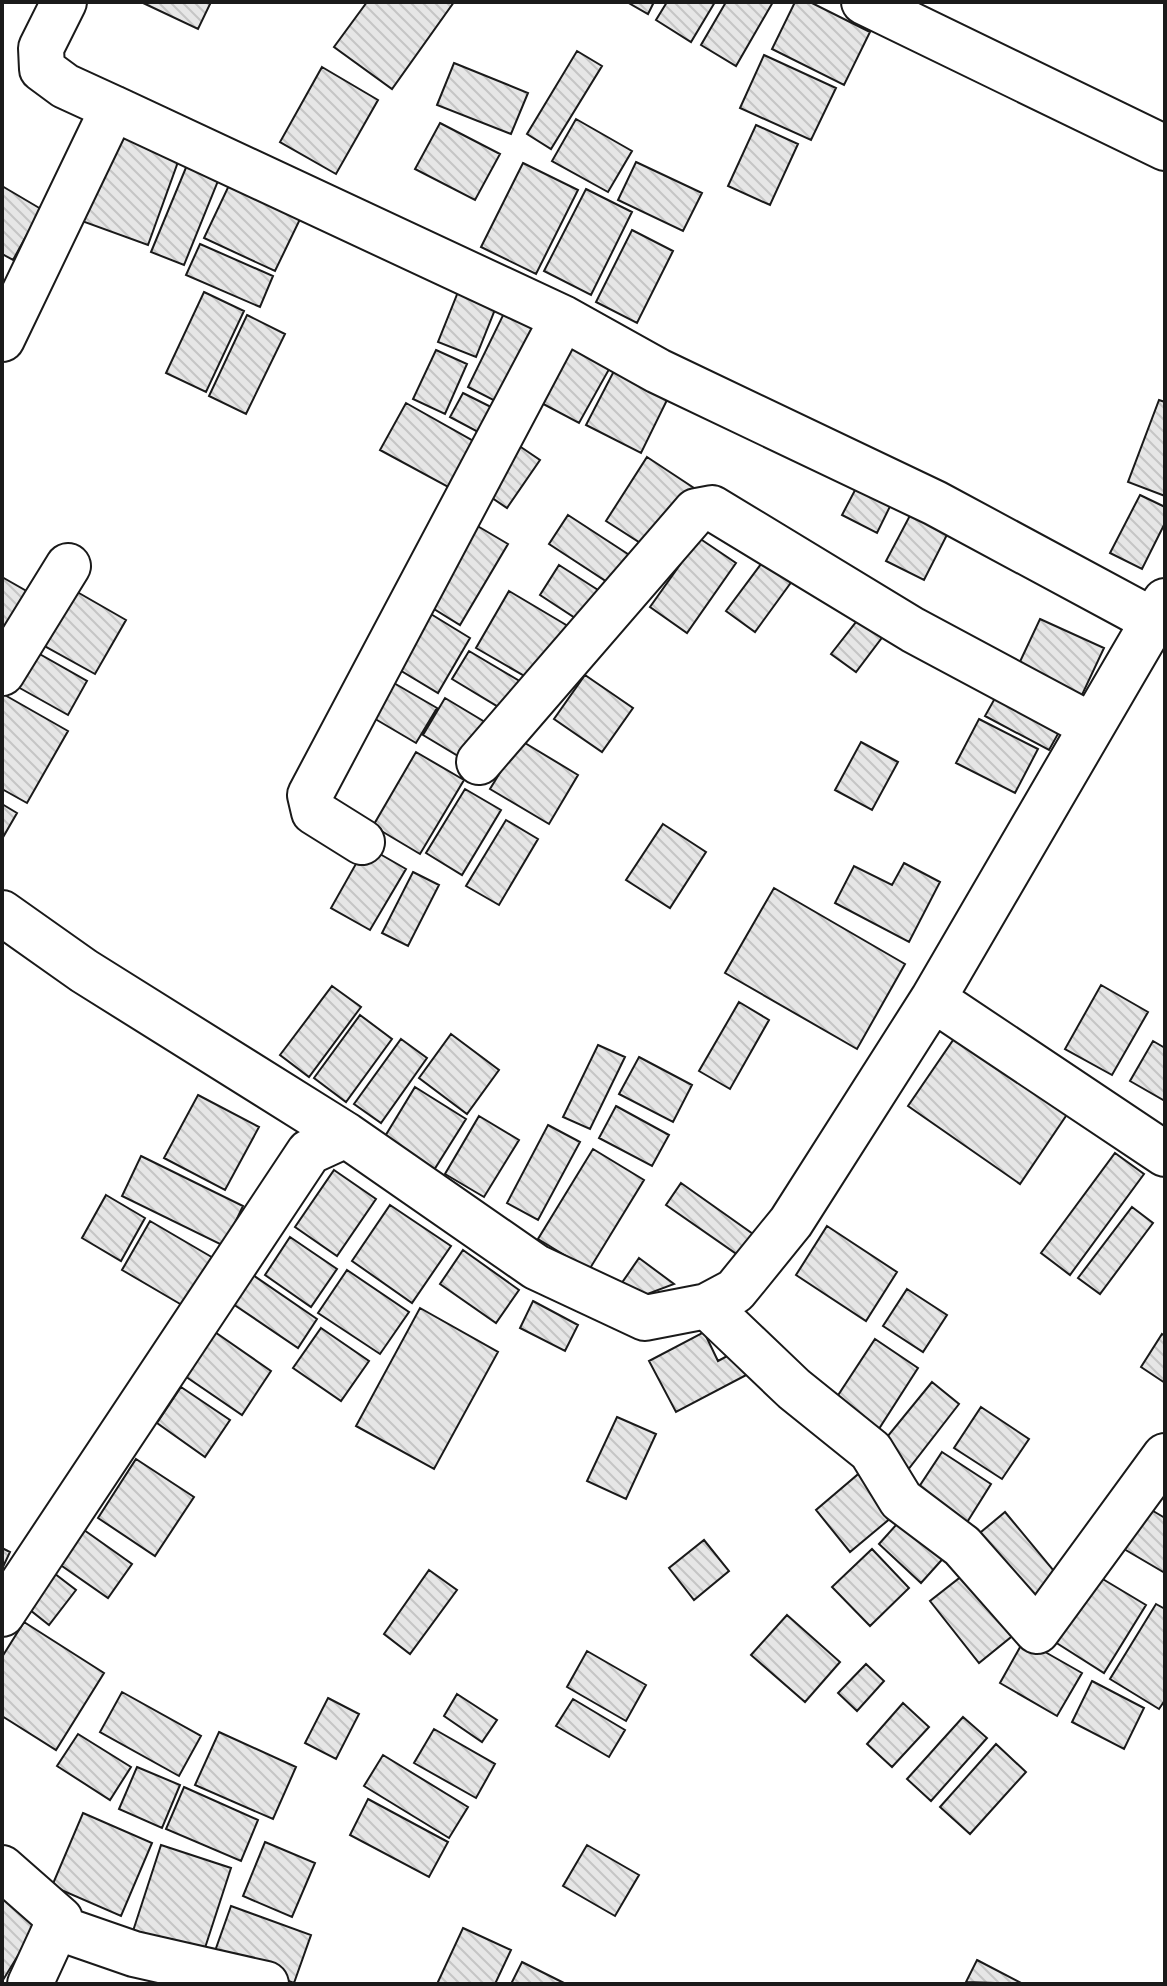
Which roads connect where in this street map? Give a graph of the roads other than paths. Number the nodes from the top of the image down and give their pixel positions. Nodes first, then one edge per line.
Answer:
1 (64, 2) edge
2 (883, 6) edge
3 (113, 108) junction
4 (1165, 148) edge
5 (563, 318) junction
6 (2, 339) edge
7 (68, 566) dead end
8 (1160, 611) edge
9 (2, 673) edge
10 (1092, 726) junction
11 (479, 762) dead end
12 (362, 842) dead end
13 (2, 913) edge
14 (933, 999) junction
15 (346, 1135) junction
16 (1165, 1154) edge
17 (707, 1306) junction
18 (1165, 1456) edge
19 (2, 1614) edge
20 (2, 1868) edge
21 (59, 1928) junction
22 (30, 1984) edge
23 (266, 1984) edge

1 - 3 street
2 - 4 street
3 - 5 street
3 - 6 street
5 - 8 street
5 - 12 street
7 - 9 street
8 - 10 street
10 - 11 street
10 - 14 street
13 - 15 street
14 - 16 street
14 - 17 street
15 - 17 street
15 - 19 street
17 - 18 street
20 - 21 street
21 - 22 street
21 - 23 street

